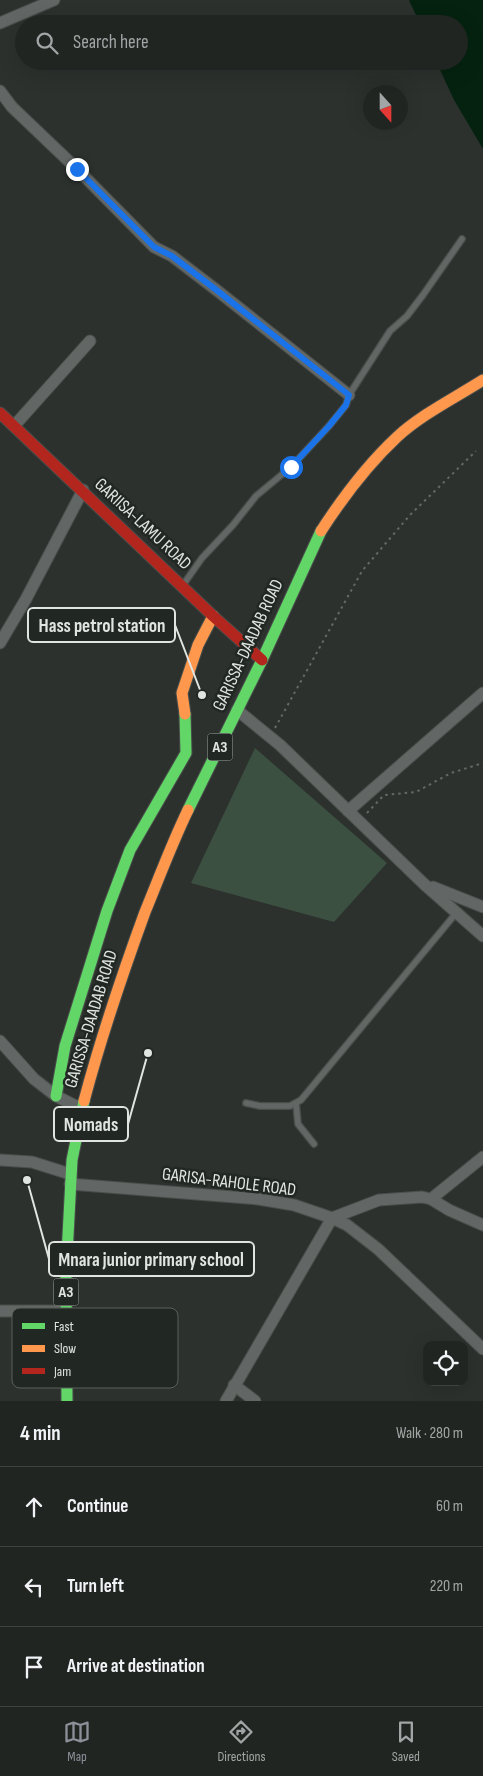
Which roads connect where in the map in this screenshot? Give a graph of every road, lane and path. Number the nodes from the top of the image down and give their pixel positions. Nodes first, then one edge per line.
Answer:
1 (54, 0) edge
2 (19, 15) edge
3 (15, 17) edge
4 (0, 23) edge
5 (0, 91) edge
6 (462, 239) dead end
7 (90, 341) dead end
8 (483, 380) edge
9 (349, 395) junction
10 (0, 413) edge
11 (14, 426) junction
12 (476, 451) dead end
13 (83, 490) junction
14 (183, 586) junction
15 (213, 616) junction
16 (0, 643) edge
17 (262, 660) junction
18 (483, 693) edge
19 (237, 710) junction
20 (270, 737) junction
21 (483, 763) edge
22 (348, 811) junction
23 (359, 821) junction
24 (424, 884) junction
25 (483, 907) edge
26 (457, 912) junction
27 (483, 936) edge
28 (0, 1041) edge
29 (56, 1096) junction
30 (246, 1103) dead end
31 (296, 1103) junction
32 (82, 1109) junction
33 (314, 1144) dead end
34 (483, 1157) edge
35 (0, 1160) edge
36 (70, 1179) junction
37 (431, 1199) junction
38 (332, 1218) junction
39 (483, 1225) edge
40 (65, 1308) edge
41 (483, 1349) edge
42 (234, 1386) junction
43 (67, 1388) edge
44 (67, 1401) edge
45 (226, 1401) edge
46 (255, 1401) edge

1 - 2 street
3 - 4 street
5 - 9 street
6 - 9 lane
7 - 11 street
8 - 17 main road, GARISSA-DAADAB ROAD / A3
9 - 14 lane
10 - 11 main road, GARIISA-LAMU ROAD
11 - 13 main road, GARIISA-LAMU ROAD
12 - 20 path
13 - 14 main road, GARIISA-LAMU ROAD
13 - 16 street
14 - 15 main road, GARIISA-LAMU ROAD
15 - 17 main road, GARIISA-LAMU ROAD
15 - 29 main road
17 - 19 main road, GARISSA-DAADAB ROAD / A3
18 - 22 street
19 - 20 street
19 - 32 main road, GARISSA-DAADAB ROAD / A3
20 - 22 street
21 - 23 path
22 - 23 street
23 - 24 street
24 - 25 street
24 - 26 street
26 - 27 street
26 - 31 lane
28 - 29 street
29 - 32 street
30 - 31 lane
31 - 33 lane
32 - 36 main road, GARISSA-DAADAB ROAD / A3
34 - 37 street
35 - 36 street, GARISA-RAHOLE ROAD
36 - 38 street, GARISA-RAHOLE ROAD
36 - 40 main road, A3
37 - 38 street
37 - 39 street
38 - 41 street, GARISA-RAHOLE ROAD
38 - 42 street
42 - 45 street
42 - 46 street
43 - 44 main road, A3

